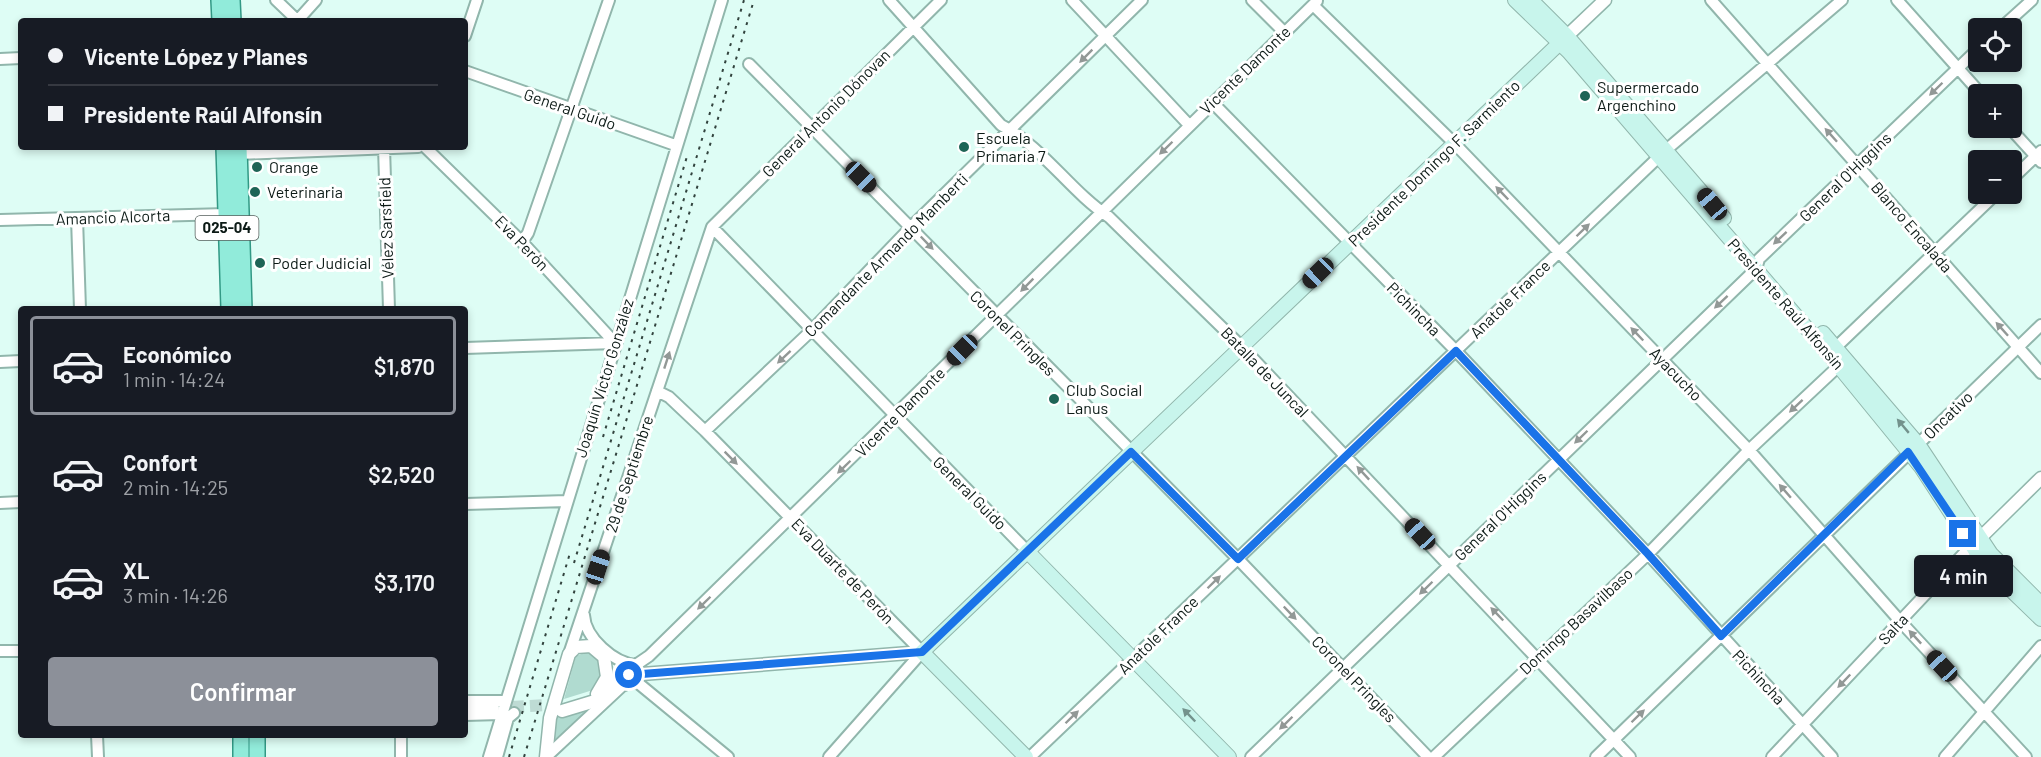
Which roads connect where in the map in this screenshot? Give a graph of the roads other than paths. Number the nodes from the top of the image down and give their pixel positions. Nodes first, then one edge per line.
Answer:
1 (219, 0) edge
2 (232, 0) edge
3 (276, 0) edge
4 (316, 0) edge
5 (477, 0) edge
6 (609, 0) edge
7 (722, 0) edge
8 (889, 0) edge
9 (941, 0) edge
10 (1072, 0) edge
11 (1142, 0) edge
12 (1252, 0) edge
13 (1515, 0) edge
14 (1531, 0) edge
15 (1605, 0) edge
16 (1711, 0) edge
17 (1842, 0) edge
18 (1897, 0) edge
19 (2032, 0) edge
20 (1315, 2) edge
21 (220, 18) edge
22 (233, 18) edge
23 (295, 18) edge
24 (301, 18) edge
25 (2012, 18) edge
26 (468, 27) edge
27 (914, 27) junction
28 (1284, 32) junction
29 (1105, 38) junction
30 (1563, 39) junction
31 (18, 58) edge
32 (1968, 58) edge
33 (0, 59) edge
34 (1768, 63) junction
35 (749, 64) dead end
36 (1958, 68) junction
37 (468, 72) edge
38 (1972, 84) edge
39 (1213, 103) junction
40 (570, 110) junction
41 (1189, 125) junction
42 (811, 128) junction
43 (1011, 130) junction
44 (2020, 138) edge
45 (1455, 144) junction
46 (675, 146) junction
47 (224, 150) edge
48 (287, 150) edge
49 (384, 150) edge
50 (428, 150) edge
51 (239, 151) edge
52 (1663, 154) junction
53 (2039, 156) edge
54 (1858, 165) junction
55 (2022, 170) edge
56 (1986, 204) edge
57 (1101, 212) junction
58 (227, 214) junction
59 (77, 218) junction
60 (0, 220) edge
61 (712, 227) junction
62 (911, 227) junction
63 (522, 242) junction
64 (1349, 243) junction
65 (1560, 253) junction
66 (1935, 253) junction
67 (1757, 264) junction
68 (80, 306) edge
69 (229, 306) edge
70 (244, 306) edge
71 (388, 306) edge
72 (996, 316) junction
73 (2041, 325) edge
74 (811, 331) junction
75 (615, 343) junction
76 (1242, 347) junction
77 (2018, 347) junction
78 (468, 348) edge
79 (1832, 350) junction
80 (1456, 351) junction
81 (1661, 359) junction
82 (18, 361) edge
83 (0, 362) edge
84 (1842, 362) junction
85 (2041, 373) edge
86 (657, 391) junction
87 (895, 417) junction
88 (705, 431) junction
89 (1913, 448) junction
90 (1749, 450) junction
91 (1131, 452) junction
92 (1346, 455) junction
93 (1558, 460) junction
94 (2041, 478) edge
95 (567, 501) junction
96 (18, 502) edge
97 (0, 503) edge
98 (468, 504) edge
99 (791, 518) junction
100 (1823, 536) junction
101 (1975, 543) junction
102 (1028, 551) junction
103 (1648, 554) junction
104 (1238, 559) junction
105 (1449, 565) junction
106 (2041, 604) edge
107 (584, 611) junction
108 (2041, 619) edge
109 (1900, 621) junction
110 (1721, 636) junction
111 (2041, 646) edge
112 (0, 651) edge
113 (18, 651) edge
114 (922, 652) junction
115 (569, 654) junction
116 (649, 656) junction
117 (1537, 657) junction
118 (1134, 658) junction
119 (1343, 667) junction
120 (634, 673) junction
121 (658, 673) junction
122 (602, 688) junction
123 (468, 701) edge
124 (505, 701) junction
125 (468, 708) edge
126 (497, 711) junction
127 (1984, 711) junction
128 (514, 713) dead end
129 (468, 714) edge
130 (1802, 724) junction
131 (97, 738) edge
132 (241, 738) edge
133 (257, 738) edge
134 (401, 738) edge
135 (1614, 740) junction
136 (98, 757) edge
137 (242, 757) edge
138 (257, 757) edge
139 (401, 757) edge
140 (489, 757) edge
141 (496, 757) edge
142 (546, 757) edge
143 (728, 757) edge
144 (829, 757) edge
145 (1028, 757) edge
146 (1229, 757) edge
147 (1251, 757) edge
148 (1428, 757) edge
149 (1434, 757) edge
150 (1596, 757) edge
151 (1630, 757) edge
152 (1772, 757) edge
153 (1832, 757) edge
154 (1945, 757) edge
155 (2026, 757) edge

1 - 21 main road
2 - 22 main road
3 - 23 street
4 - 24 street
5 - 26 street
6 - 40 street
7 - 46 street, Joaquín Víctor González
8 - 27 street, Batalla de Juncal
9 - 27 street, General Antonio Dónovan
10 - 29 street
11 - 29 street, Comandante Armando Mamberti
12 - 28 street
13 - 30 main road, Presidente Raúl Alfonsín
14 - 30 main road, Presidente Raúl Alfonsín
15 - 30 street, Presidente Domingo F. Sarmiento
16 - 34 street, Blanco Encalada
17 - 34 street, Anatole France
18 - 36 street
19 - 25 street
20 - 28 street, Vicente Damonte
20 - 45 street, Ayacucho
27 - 42 street, General Antonio Dónovan
27 - 43 street, Batalla de Juncal
28 - 39 street, Vicente Damonte
29 - 41 street
29 -> 43 street, Comandante Armando Mamberti
30 - 45 main road, Presidente Domingo F. Sarmiento
30 - 52 main road, Presidente Raúl Alfonsín
31 - 33 street
32 - 36 street, General O'Higgins
34 - 52 street, Anatole France
54 -> 34 street, Blanco Encalada
35 - 42 street, Coronel Pringles
36 - 38 street
36 -> 54 street, General O'Higgins
37 - 40 street, General Guido
39 - 41 street, Vicente Damonte
39 - 64 street, Pichincha
40 - 46 street, General Guido
40 - 63 street
41 -> 57 street, Vicente Damonte
42 - 61 street, General Antonio Dónovan
42 - 62 street, Coronel Pringles
43 - 57 street, Batalla de Juncal
43 - 62 street, Comandante Armando Mamberti
44 - 53 street
45 - 64 main road, Presidente Domingo F. Sarmiento
65 -> 45 street, Ayacucho
46 - 75 street, Joaquín Víctor González
47 - 58 main road, 025-04
48 - 51 street
49 - 71 street, Vélez Sarsfield
50 - 63 street, Eva Perón
51 - 70 main road, 025-04
65 -> 52 street, Anatole France
52 - 67 main road, Presidente Raúl Alfonsín
53 - 55 street
54 - 66 street, Blanco Encalada
54 -> 67 street, General O'Higgins
56 - 66 street
57 -> 72 street, Vicente Damonte
57 - 76 street, Batalla de Juncal
58 - 59 street, Amancio Alcorta
58 - 69 main road, 025-04
59 - 60 street, Amancio Alcorta
59 - 68 street
61 - 74 street, General Guido
86 -> 61 street, 29 de Septiembre
62 -> 72 street, Coronel Pringles
62 - 74 street, Comandante Armando Mamberti
63 - 75 street, Eva Perón
64 - 76 main road, Presidente Domingo F. Sarmiento
64 - 80 street, Pichincha
65 - 80 street, Anatole France
81 -> 65 street, Ayacucho
77 -> 66 street, Blanco Encalada
66 - 79 street
67 - 79 main road, Presidente Raúl Alfonsín
67 -> 81 street, General O'Higgins
72 - 87 street, Vicente Damonte
72 - 91 street, Coronel Pringles
73 - 77 street, Oncativo
74 - 87 street, General Guido
74 -> 88 street, Comandante Armando Mamberti
75 - 78 street
75 - 95 street, Joaquín Víctor González
76 - 91 main road, Presidente Domingo F. Sarmiento
76 - 92 street, Batalla de Juncal
77 - 85 street, Blanco Encalada
77 - 89 street, Oncativo
79 - 84 main road, Presidente Raúl Alfonsín
80 - 92 street, Anatole France
80 - 93 street, Pichincha
81 - 90 street, Ayacucho
81 -> 93 street, General O'Higgins
82 - 83 street
84 - 89 main road, Presidente Raúl Alfonsín
84 -> 90 street, Domingo Basavilbaso
86 - 88 street, Eva Duarte de Perón
86 - 107 street, 29 de Septiembre
87 -> 99 street, Vicente Damonte
87 - 102 street, General Guido
88 -> 99 street, Eva Duarte de Perón
89 - 100 street, Oncativo
89 - 101 main road, Presidente Raúl Alfonsín
100 -> 90 street, Ayacucho
90 - 103 street, Domingo Basavilbaso
91 - 102 main road, Presidente Domingo F. Sarmiento
91 - 104 street, Coronel Pringles
92 - 104 street, Anatole France
105 -> 92 street, Batalla de Juncal
93 - 103 street, Pichincha
93 - 105 street, General O'Higgins
94 - 101 street, Salta
95 - 98 street
95 - 124 street, Joaquín Víctor González
96 - 97 street
99 - 114 street, Eva Duarte de Perón
99 -> 116 street, Vicente Damonte
100 - 109 street, Ayacucho
100 - 110 street, Oncativo
101 - 106 main road, Presidente Raúl Alfonsín
101 - 108 main road, Presidente Raúl Alfonsín
101 - 109 street, Salta
102 - 114 main road, Presidente Domingo F. Sarmiento
102 - 118 main road, General Guido
103 - 110 street, Pichincha
103 - 117 street, Domingo Basavilbaso
118 -> 104 street, Anatole France
104 -> 119 street, Coronel Pringles
117 -> 105 street, Batalla de Juncal
105 -> 119 street, General O'Higgins
107 - 115 street, 29 de Septiembre
107 - 120 street
127 -> 109 street, Ayacucho
109 -> 130 street, Salta
110 - 130 street, Pichincha
135 -> 110 street, Oncativo
111 - 127 street
112 - 113 street
114 - 121 street
114 - 144 street, Presidente Domingo F. Sarmiento
114 - 145 main road, Eva Duarte de Perón
115 - 122 street
115 - 142 street, 29 de Septiembre
116 - 120 street, Vicente Damonte
116 - 121 street
117 - 135 street, Batalla de Juncal
117 - 149 street, Domingo Basavilbaso
145 -> 118 street, Anatole France
146 -> 118 main road, General Guido
119 -> 147 street, General O'Higgins
119 - 148 street, Coronel Pringles
120 - 121 street
120 - 122 street, Vicente Damonte
120 - 122 street
120 - 142 street, Vicente Damonte
120 - 143 street
123 - 124 street
124 - 126 street, Joaquín Víctor González
125 - 126 street
126 - 129 street
126 - 140 street, Joaquín Víctor González
127 - 154 street
127 - 155 street, Ayacucho
128 - 141 street
130 - 152 street, Salta
130 - 153 street, Pichincha
131 - 136 street
132 - 137 main road
133 - 138 main road
134 - 139 street
135 - 150 street, Oncativo
135 - 151 street, Batalla de Juncal

